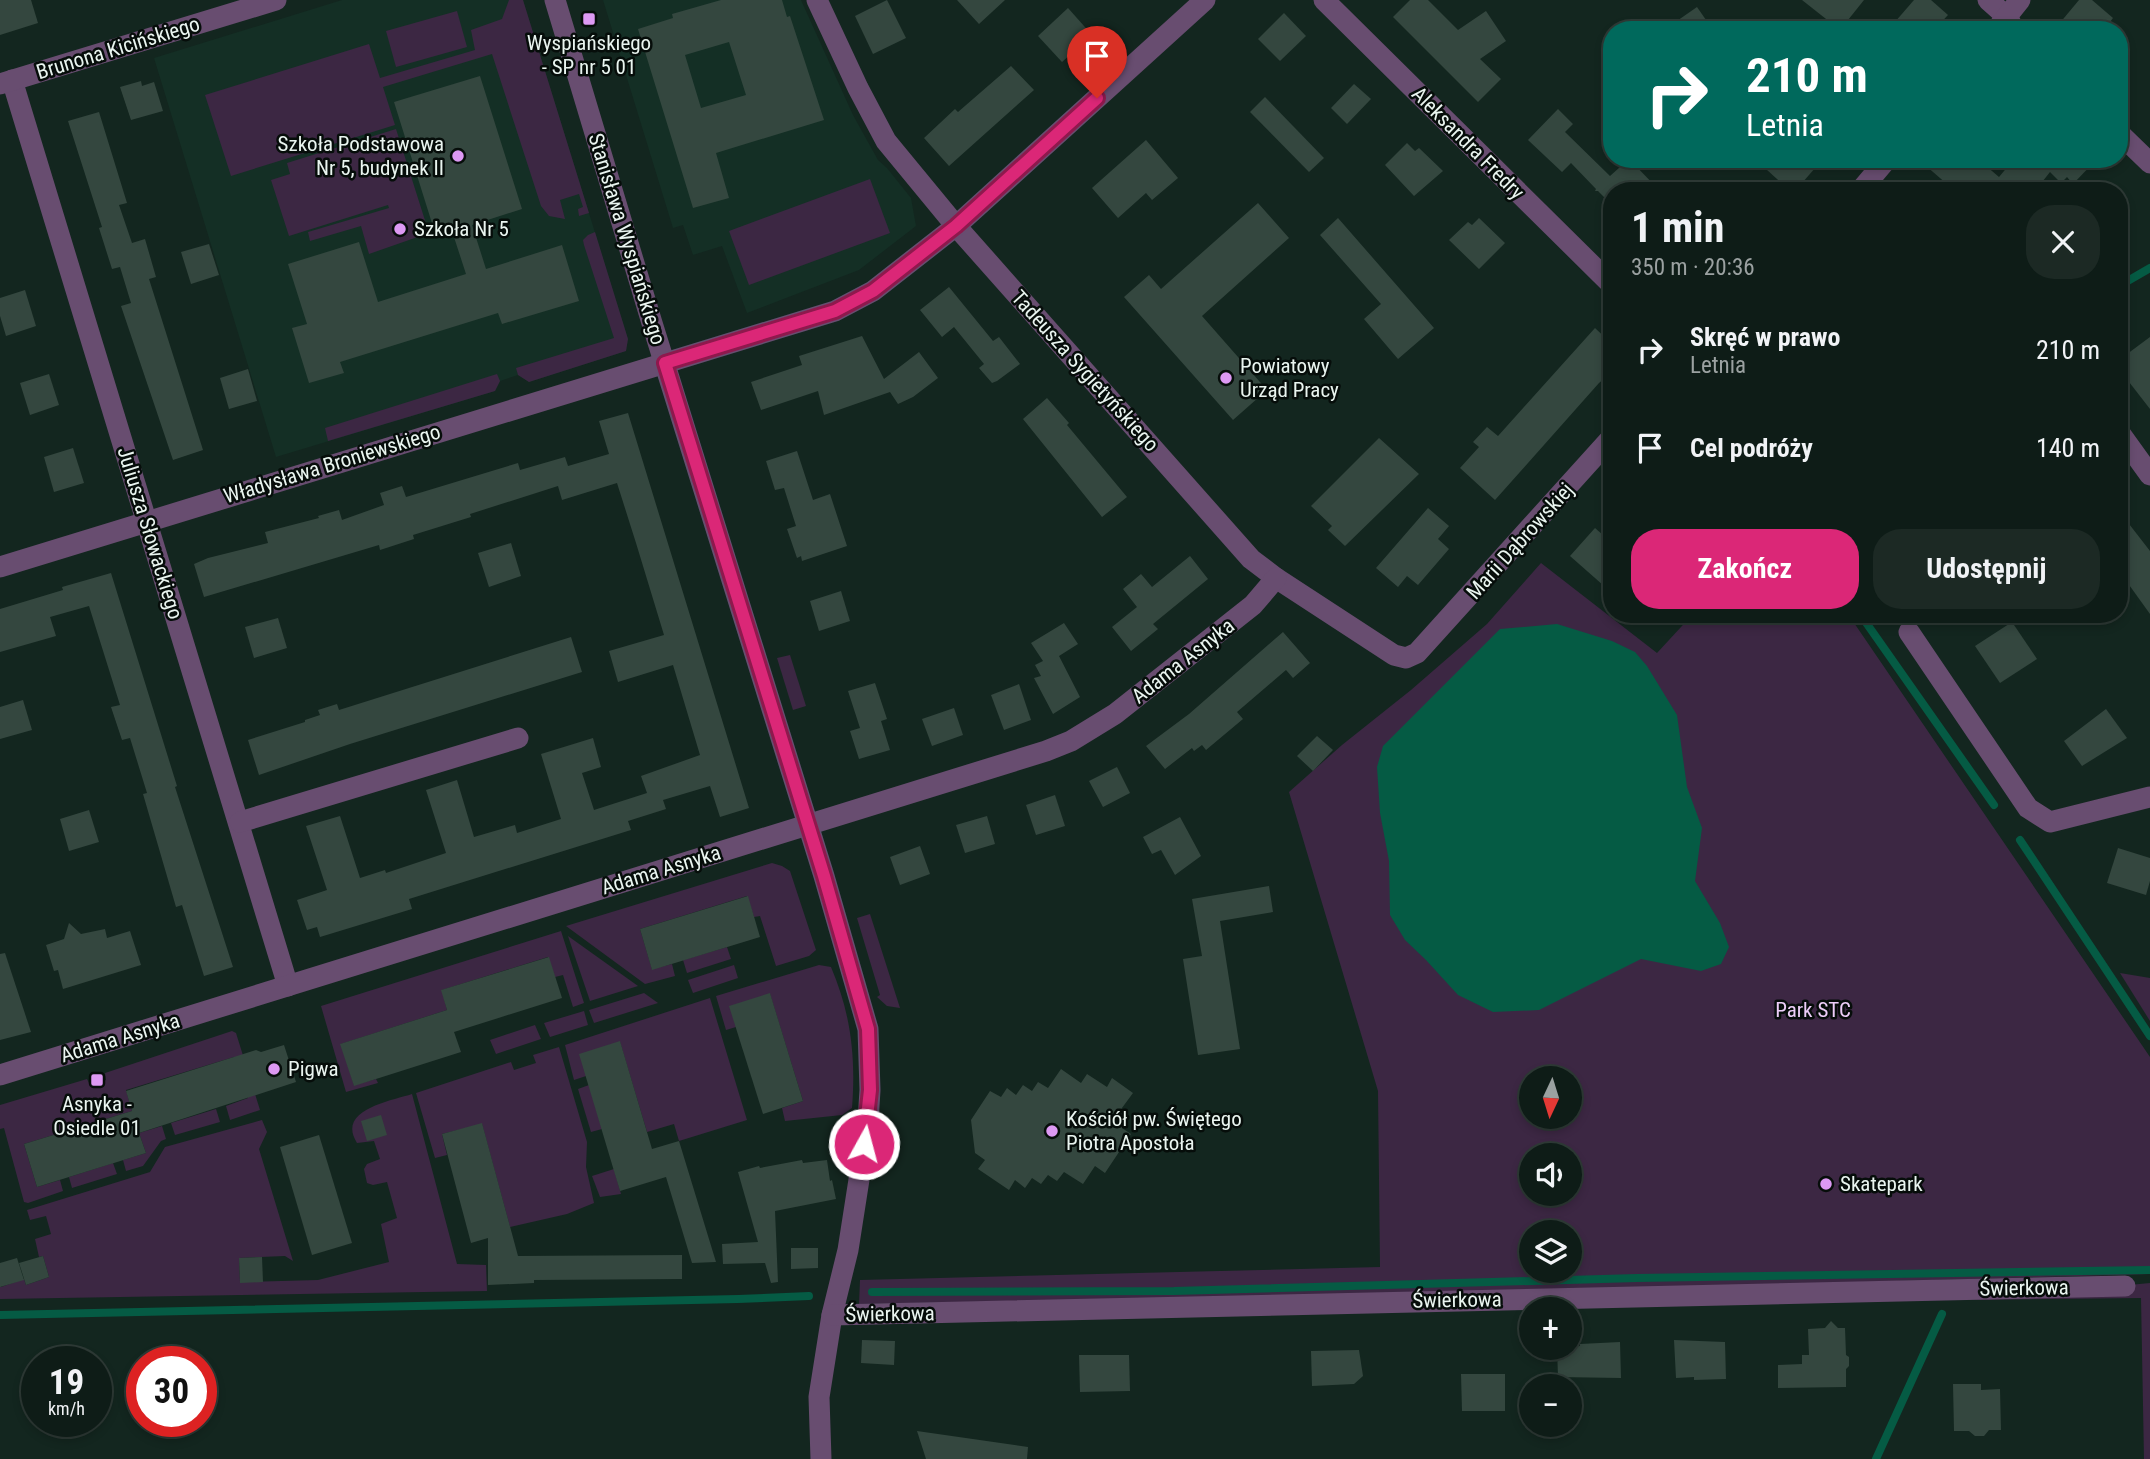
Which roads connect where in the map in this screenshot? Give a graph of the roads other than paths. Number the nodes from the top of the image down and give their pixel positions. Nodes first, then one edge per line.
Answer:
1 (276, 0) edge
2 (555, 0) edge
3 (817, 0) edge
4 (1205, 0) edge
5 (1324, 0) edge
6 (1988, 0) edge
7 (2009, 19) edge
8 (6, 82) edge
9 (2128, 142) edge
10 (2150, 163) edge
11 (1879, 168) edge
12 (1868, 182) edge
13 (956, 226) junction
14 (1603, 276) edge
15 (665, 363) junction
16 (2128, 442) edge
17 (1603, 447) edge
18 (2146, 461) edge
19 (147, 521) junction
20 (0, 567) edge
21 (1276, 578) junction
22 (1909, 632) dead end
23 (1427, 644) joint
24 (517, 738) dead end
25 (2150, 797) edge
26 (240, 822) junction
27 (809, 826) junction
28 (288, 986) junction
29 (0, 1075) edge
30 (2124, 1286) dead end
31 (832, 1315) junction
32 (821, 1459) edge

1 - 8 street, Brunona Kicińskiego
2 - 15 street, Stanisława Wyspiańskiego
3 - 13 street, Tadeusza Sygietyńskiego
4 - 13 street, Władysława Broniewskiego
5 - 14 street, Aleksandra Fredry
6 - 7 street
8 - 19 street, Juliusza Słowackiego
9 - 10 street
11 - 12 street
13 - 15 street, Władysława Broniewskiego
13 - 21 street, Tadeusza Sygietyńskiego
15 - 19 street, Władysława Broniewskiego
15 - 27 street, Stanisława Wyspiańskiego
16 - 18 street
17 - 23 street, Marii Dąbrowskiej
19 - 20 street, Władysława Broniewskiego
19 - 26 street, Juliusza Słowackiego
21 - 23 street, Tadeusza Sygietyńskiego
21 - 27 street, Adama Asnyka
22 - 25 street
24 - 26 street
26 - 28 street, Juliusza Słowackiego
27 - 28 street, Adama Asnyka
27 - 31 street, Stanisława Wyspiańskiego
28 - 29 street, Adama Asnyka
30 - 31 street, Świerkowa
31 - 32 street, Stanisława Wyspiańskiego

